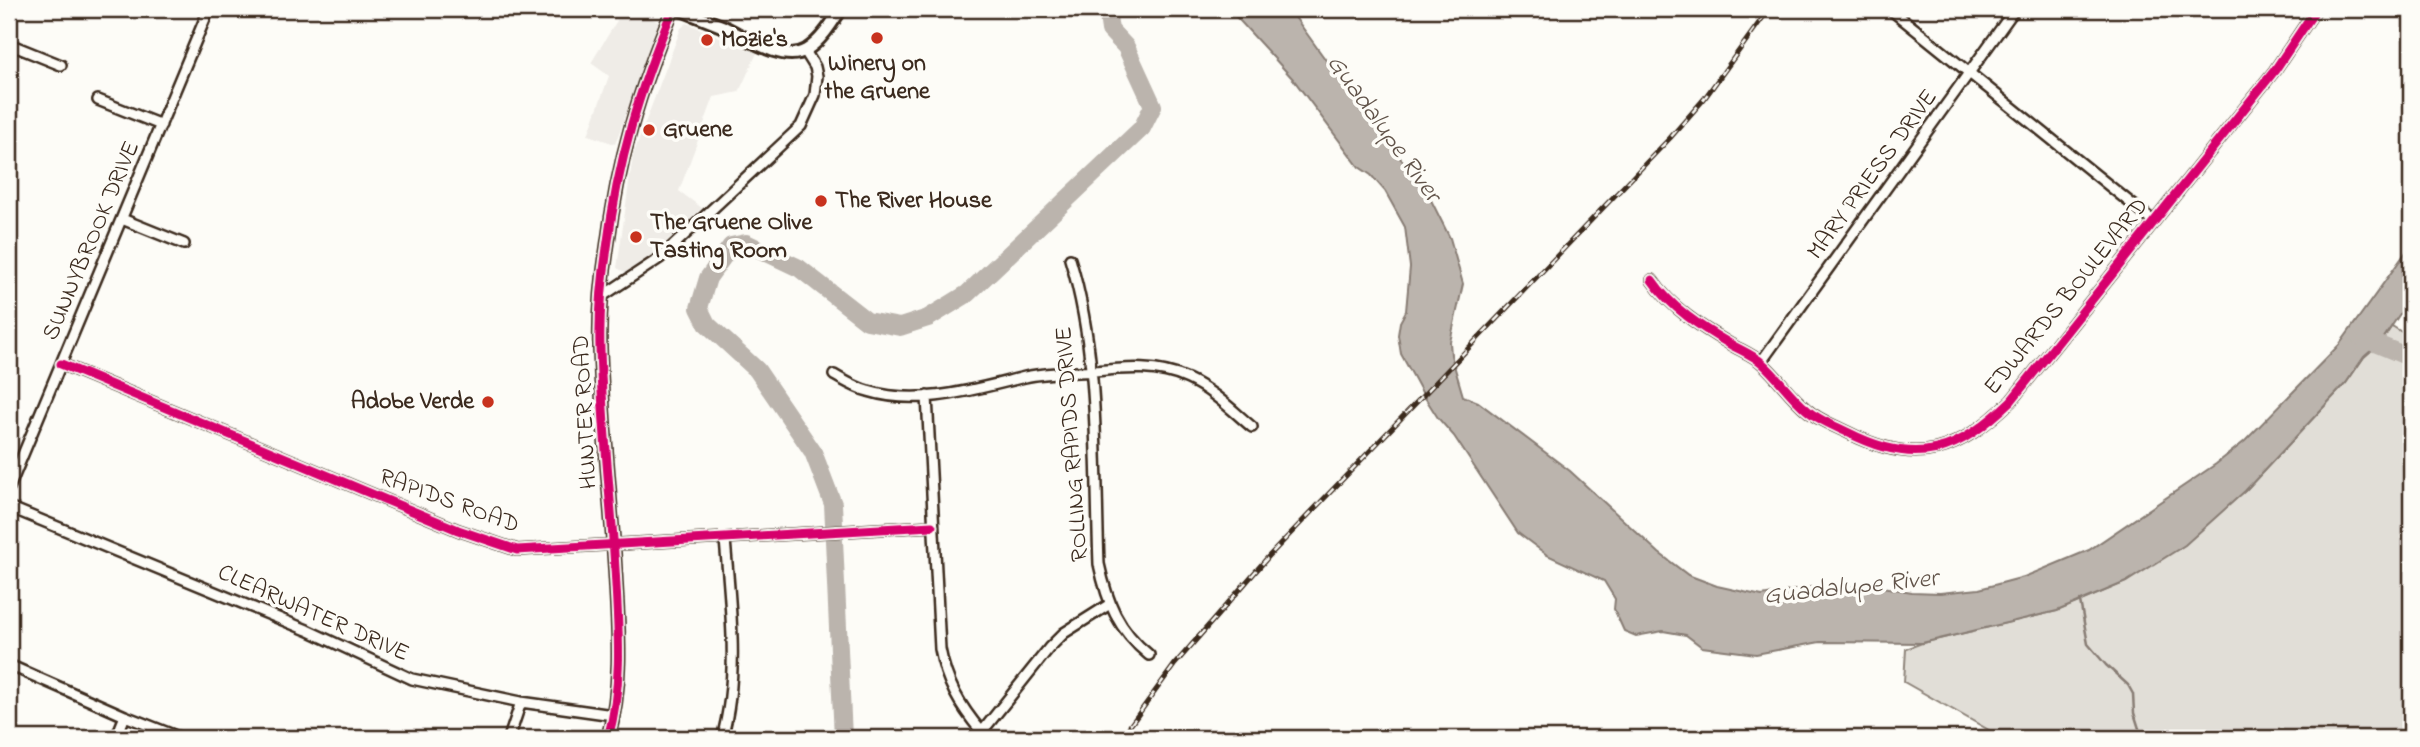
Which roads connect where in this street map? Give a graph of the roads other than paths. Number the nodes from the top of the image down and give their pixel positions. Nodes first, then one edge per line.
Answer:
1 (209, 9) edge
2 (673, 9) edge
3 (679, 9) edge
4 (841, 9) edge
5 (1889, 9) edge
6 (2015, 9) edge
7 (2316, 9) edge
8 (9, 44) edge
9 (805, 51) junction
10 (61, 65) dead end
11 (1970, 74) junction
12 (98, 100) dead end
13 (161, 125) junction
14 (122, 219) junction
15 (2153, 221) junction
16 (184, 244) dead end
17 (1070, 259) dead end
18 (1652, 280) dead end
19 (601, 298) junction
20 (1761, 362) junction
21 (61, 364) junction
22 (1092, 372) junction
23 (834, 375) dead end
24 (927, 396) junction
25 (1252, 427) dead end
26 (9, 488) edge
27 (9, 507) edge
28 (932, 526) junction
29 (725, 539) junction
30 (614, 544) junction
31 (1110, 604) junction
32 (1149, 655) dead end
33 (9, 665) edge
34 (521, 702) junction
35 (613, 715) junction
36 (125, 716) junction
37 (979, 735) edge
38 (116, 738) edge
39 (181, 738) edge
40 (509, 738) edge
41 (608, 738) edge
42 (722, 738) edge

1 - 13 street, SUNNYBROOK DRIVE
2 - 19 street, HUNTER ROAD
3 - 9 street
4 - 9 street
5 - 11 street
6 - 11 street, MARY PRIESS DRIVE
7 - 15 street, EDWARDS BOULEVARD
8 - 10 street
9 - 19 street
11 - 15 street
11 - 20 street, MARY PRIESS DRIVE
12 - 13 street
13 - 14 street, SUNNYBROOK DRIVE
14 - 16 street
14 - 21 street, SUNNYBROOK DRIVE
15 - 20 street, EDWARDS BOULEVARD
17 - 22 street, ROLLING RAPIDS DRIVE
18 - 20 street, EDWARDS BOULEVARD
19 - 30 street, HUNTER ROAD
21 - 26 street, SUNNYBROOK DRIVE
21 - 30 street, RAPIDS ROAD
22 - 24 street
22 - 25 street
22 - 31 street, ROLLING RAPIDS DRIVE
23 - 24 street
24 - 28 street
27 - 34 street, CLEARWATER DRIVE
28 - 29 street, RAPIDS ROAD
28 - 37 street
29 - 30 street, RAPIDS ROAD
29 - 42 street
30 - 35 street, HUNTER ROAD
31 - 32 street, ROLLING RAPIDS DRIVE
31 - 37 street
33 - 36 street
34 - 35 street, CLEARWATER DRIVE
34 - 40 street
35 - 41 street, HUNTER ROAD
36 - 38 street
36 - 39 street

